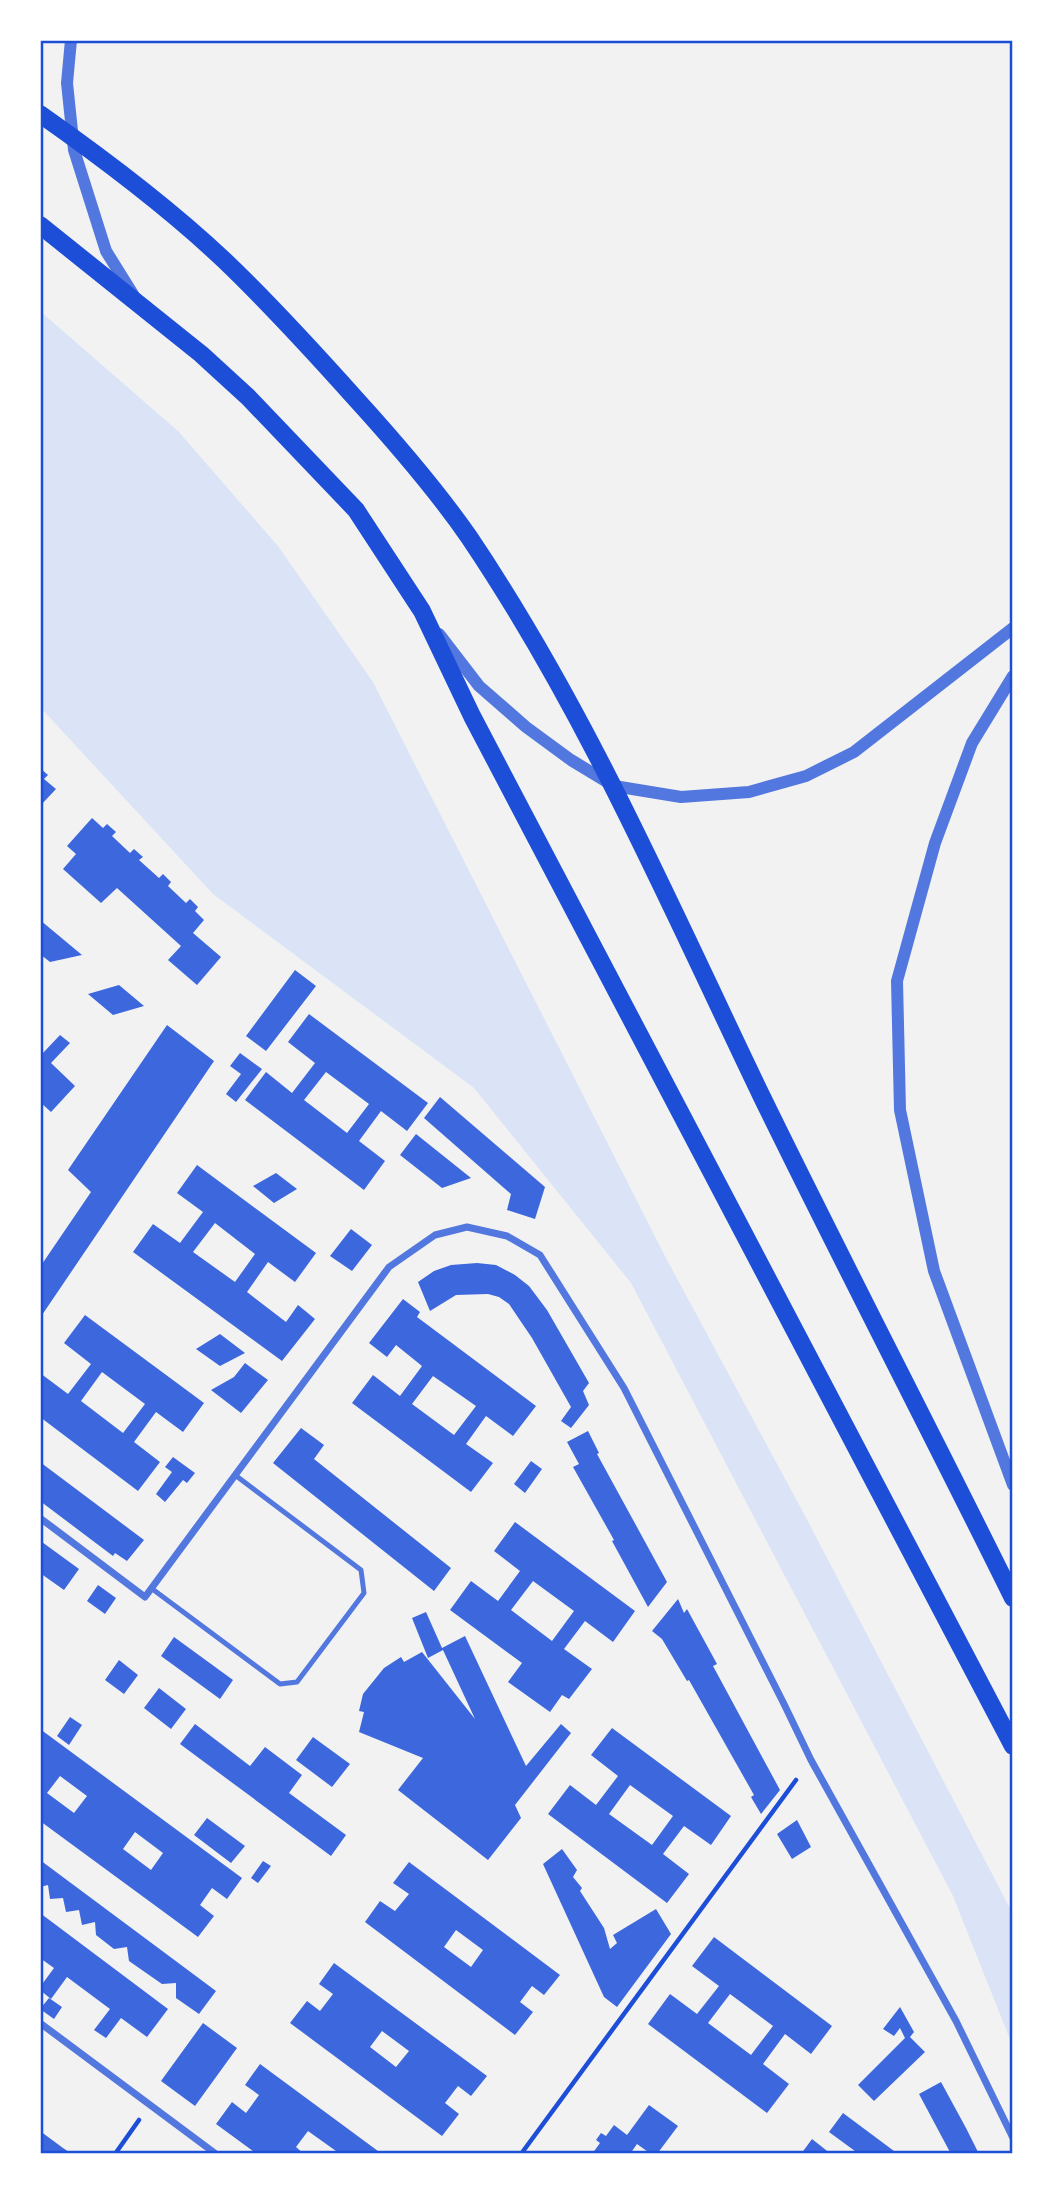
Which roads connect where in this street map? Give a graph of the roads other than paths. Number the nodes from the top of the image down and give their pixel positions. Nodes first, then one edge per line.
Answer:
1 (71, 40) edge
2 (40, 114) edge
3 (40, 225) edge
4 (137, 301) junction
5 (422, 611) junction
6 (1013, 628) edge
7 (1013, 676) edge
8 (235, 1475) junction
9 (1013, 1485) edge
10 (40, 1518) edge
11 (151, 1588) junction
12 (1013, 1598) edge
13 (1013, 1746) edge
14 (40, 2023) edge
15 (1013, 2138) edge
16 (216, 2154) edge

1 - 4 street
2 - 12 main road
3 - 4 main road
4 - 5 main road
5 - 6 street
5 - 13 main road
7 - 9 street
8 - 11 street
8 - 11 lane
8 - 15 street
10 - 11 street
14 - 16 street

